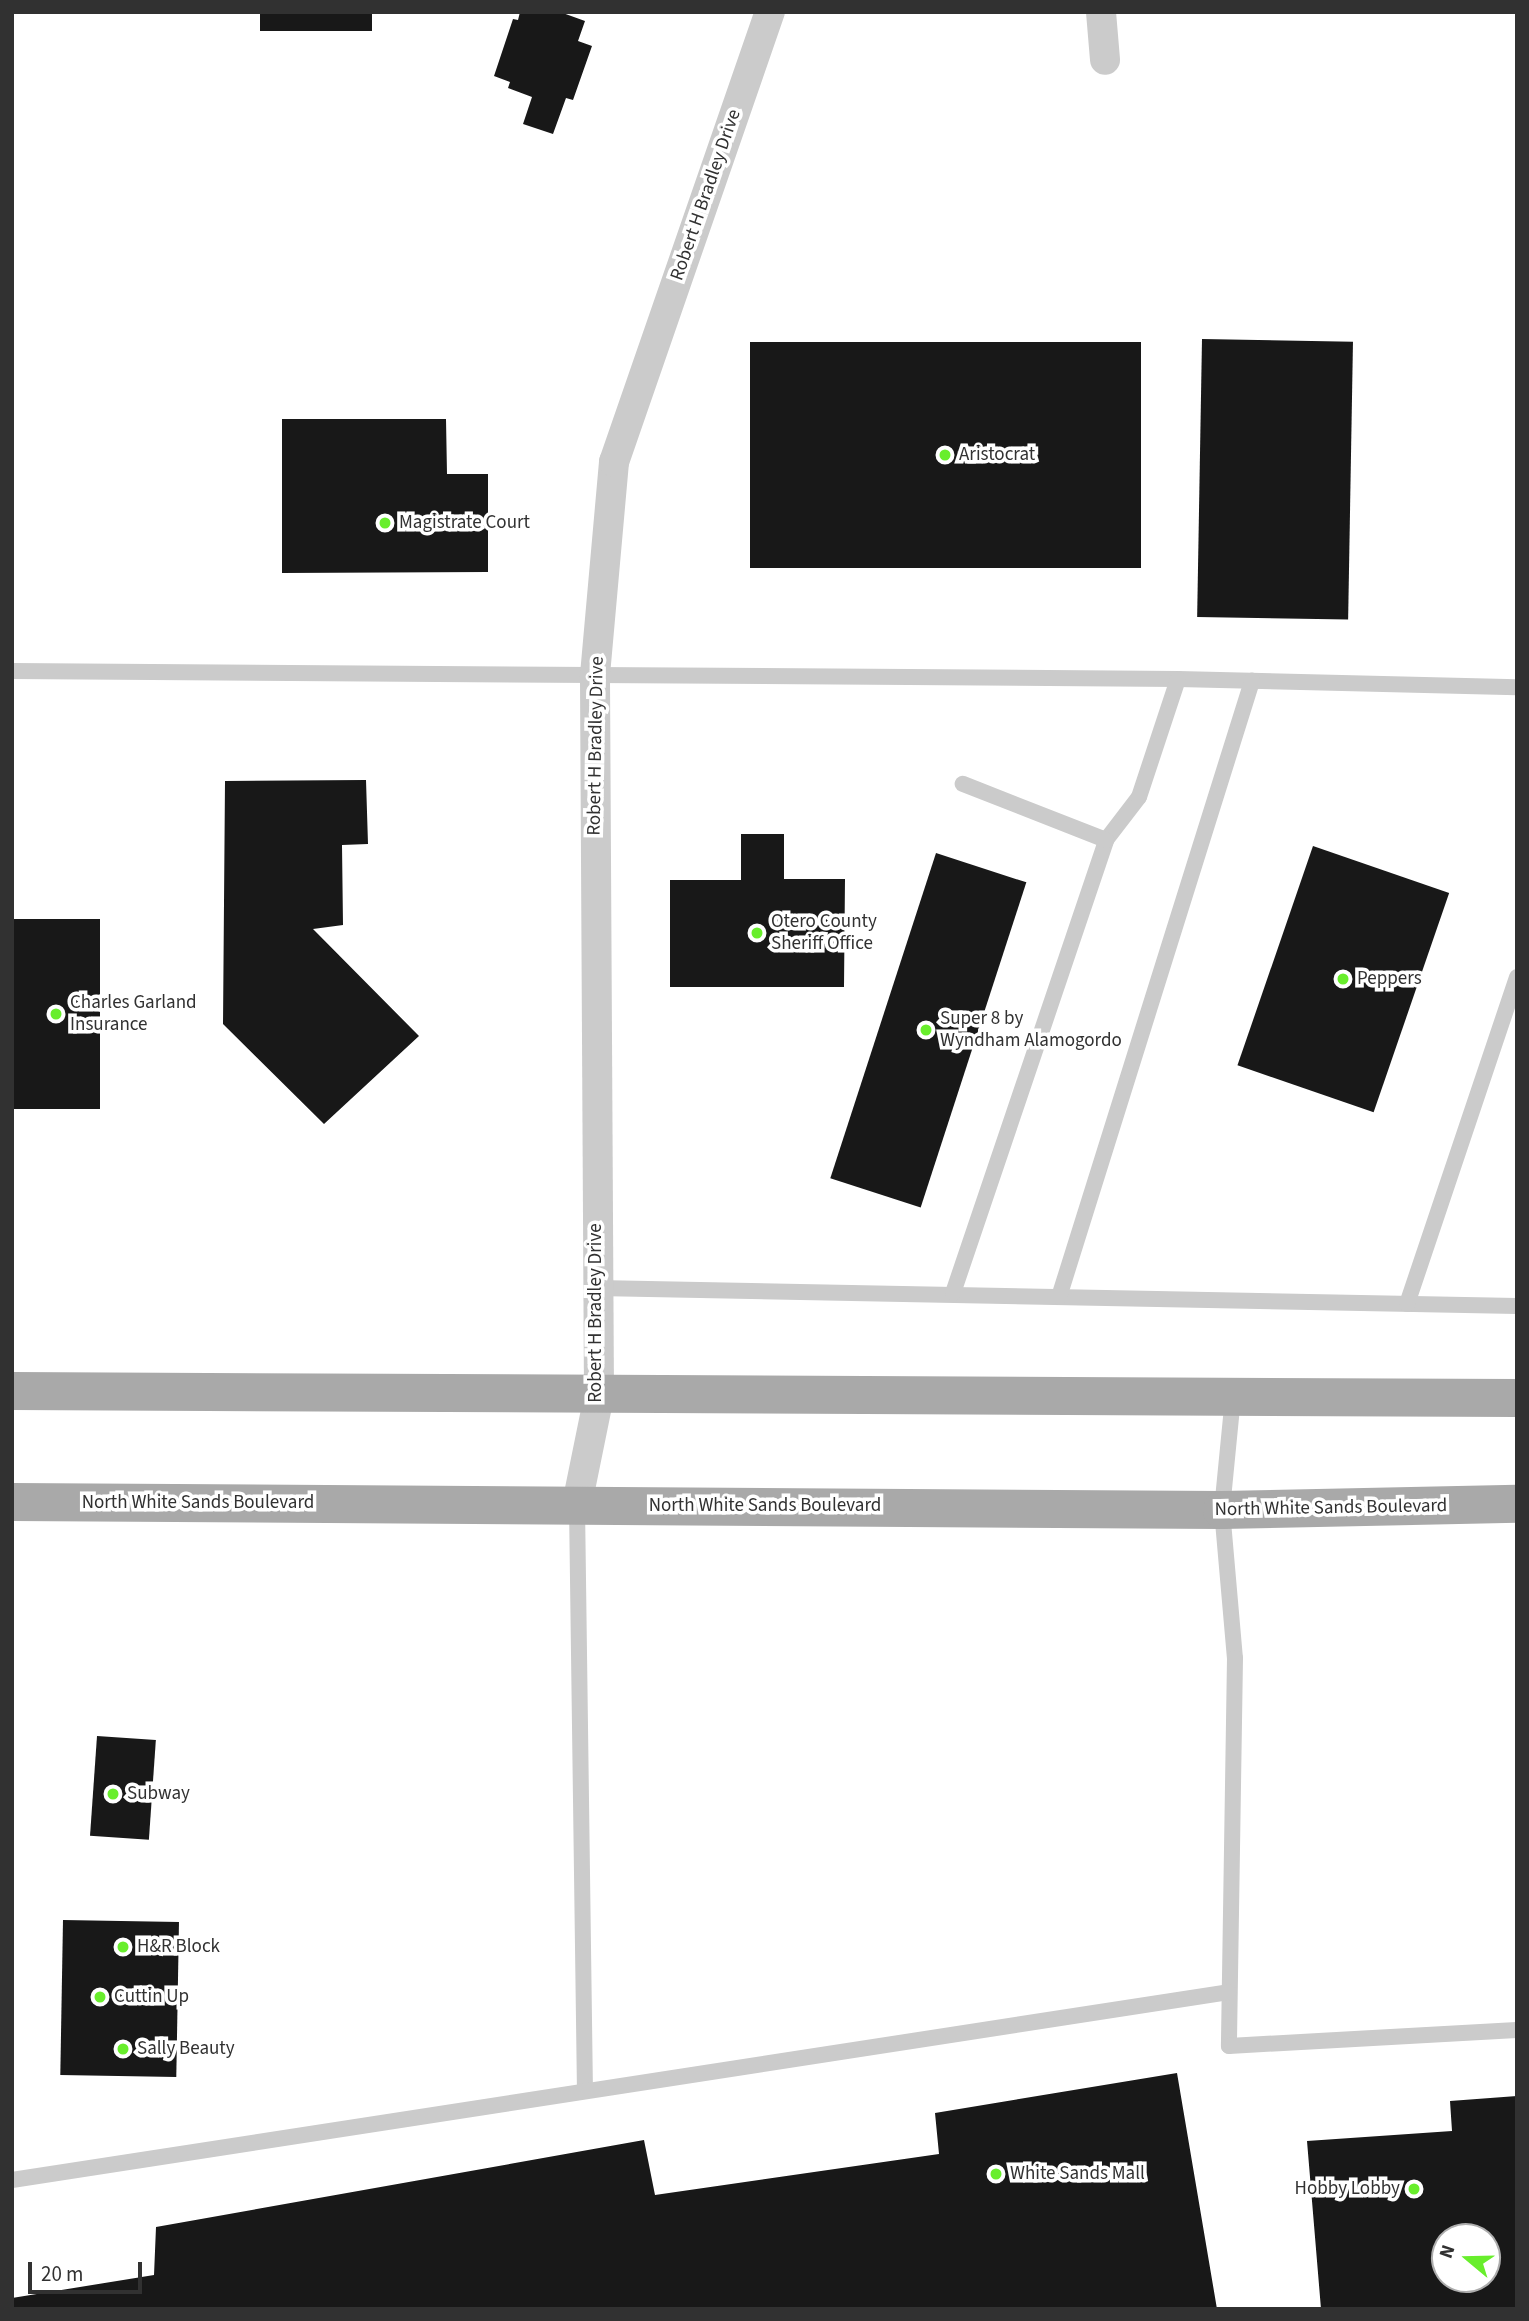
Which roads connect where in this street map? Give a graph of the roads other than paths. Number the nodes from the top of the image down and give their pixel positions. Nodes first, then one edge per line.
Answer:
1 (770, 12) edge
2 (1101, 12) edge
3 (1105, 61) dead end
4 (12, 671) edge
5 (595, 675) junction
6 (1178, 679) junction
7 (1252, 681) junction
8 (1517, 687) edge
9 (962, 784) dead end
10 (1106, 840) junction
11 (1517, 977) edge
12 (597, 1288) junction
13 (953, 1293) junction
14 (1059, 1297) junction
15 (1407, 1304) junction
16 (1517, 1306) edge
17 (12, 1391) edge
18 (1234, 1394) junction
19 (599, 1396) junction
20 (1517, 1398) edge
21 (12, 1502) edge
22 (578, 1504) junction
23 (1517, 1504) edge
24 (1222, 1510) junction
25 (1228, 1992) junction
26 (1517, 2030) edge
27 (585, 2091) junction
28 (12, 2180) edge

1 - 5 street, Robert H Bradley Drive
2 - 3 street
4 - 5 lane
5 - 6 lane
5 - 12 street, Robert H Bradley Drive
6 - 7 lane
6 - 10 lane
7 - 8 lane
7 - 14 lane
9 - 10 lane
10 - 13 lane
11 - 15 lane
12 - 13 lane
12 - 19 street, Robert H Bradley Drive
13 - 14 lane
14 - 15 lane
15 - 16 lane
17 - 19 main road
18 - 19 main road
18 - 20 main road
18 - 24 lane
19 - 22 street, Robert H Bradley Drive
21 - 22 main road, North White Sands Boulevard
22 - 24 main road, North White Sands Boulevard
22 - 27 lane
23 - 24 main road, North White Sands Boulevard
24 - 25 lane
25 - 26 lane
25 - 27 lane
27 - 28 lane

